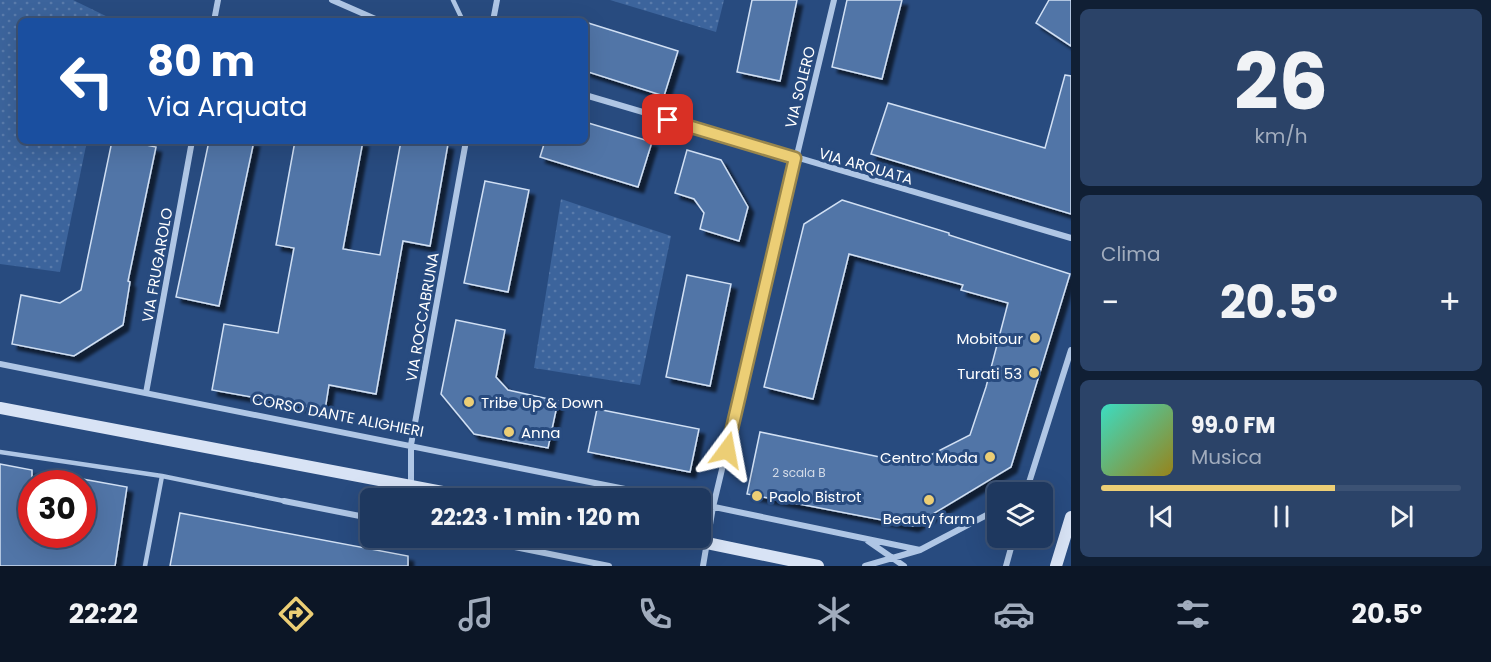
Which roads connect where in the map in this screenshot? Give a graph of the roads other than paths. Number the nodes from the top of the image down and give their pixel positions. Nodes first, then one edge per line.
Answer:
1 (218, 0) edge
2 (332, 0) edge
3 (453, 0) edge
4 (497, 0) edge
5 (834, 0) edge
6 (215, 18) edge
7 (373, 18) edge
8 (462, 18) edge
9 (494, 18) edge
10 (588, 96) edge
11 (191, 144) edge
12 (465, 144) edge
13 (795, 158) junction
14 (1071, 238) edge
15 (1071, 350) edge
16 (0, 364) edge
17 (146, 393) junction
18 (0, 408) edge
19 (411, 445) junction
20 (0, 452) edge
21 (162, 476) junction
22 (1029, 482) edge
23 (391, 488) edge
24 (411, 488) edge
25 (621, 488) edge
26 (284, 501) joint
27 (713, 507) junction
28 (987, 515) edge
29 (360, 516) edge
30 (711, 517) edge
31 (1071, 517) edge
32 (865, 539) junction
33 (711, 543) edge
34 (520, 548) edge
35 (705, 548) edge
36 (1011, 548) edge
37 (920, 550) junction
38 (893, 558) junction
39 (145, 566) edge
40 (609, 566) edge
41 (703, 566) edge
42 (818, 566) edge
43 (865, 566) edge
44 (904, 566) edge
45 (1006, 566) edge
46 (1056, 566) edge

1 - 6 street
2 - 7 street
3 - 8 lane
4 - 9 street
5 - 13 street, VIA SOLERO
10 - 13 street, VIA ARQUATA
11 - 17 street, VIA FRUGAROLO
12 - 19 street, VIA ROCCABRUNA
13 - 14 street, VIA ARQUATA
13 - 27 street, VIA SOLERO
15 - 22 street
16 - 17 street, CORSO DANTE ALIGHIERI
17 - 19 street, CORSO DANTE ALIGHIERI
18 - 23 street
19 - 24 street, VIA ROCCABRUNA
19 - 25 street, CORSO DANTE ALIGHIERI
20 - 21 lane
21 - 26 lane
21 - 39 lane
26 - 29 street
27 - 30 street, VIA SOLERO
27 - 32 street
28 - 37 street
31 - 46 street
32 - 37 street
32 - 38 street
33 - 42 street
34 - 40 street
35 - 41 street, VIA SOLERO
36 - 45 street
37 - 38 street
38 - 43 street
38 - 44 street

